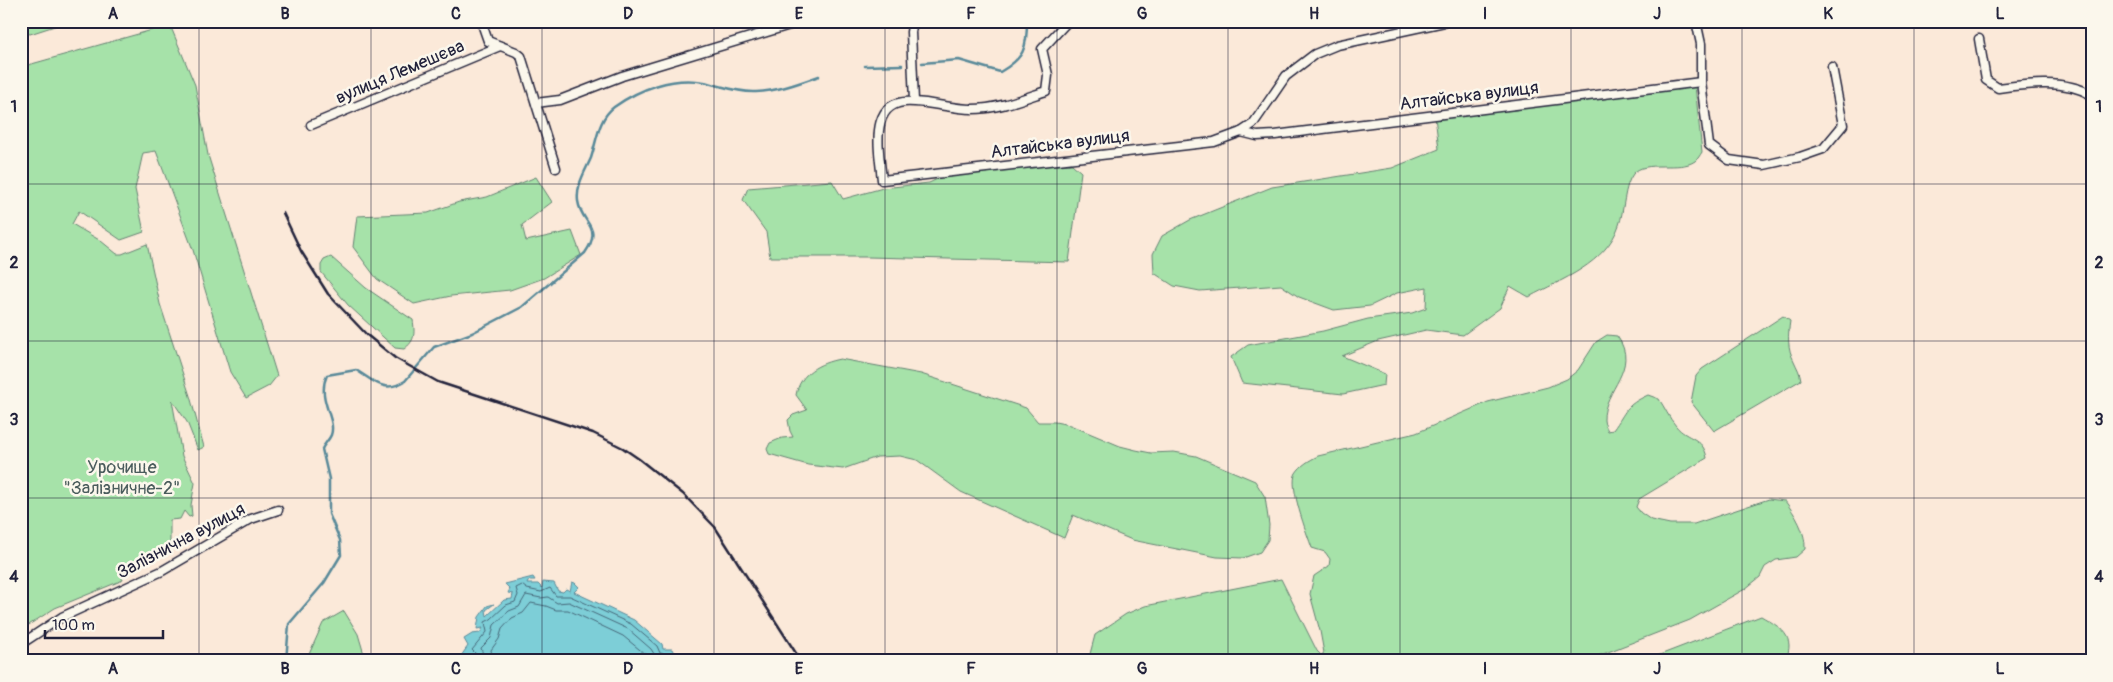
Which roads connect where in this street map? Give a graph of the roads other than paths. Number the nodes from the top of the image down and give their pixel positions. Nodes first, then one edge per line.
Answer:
1 (481, 21) edge
2 (803, 21) edge
3 (913, 21) edge
4 (1068, 21) edge
5 (1449, 21) edge
6 (1696, 21) edge
7 (1979, 39) dead end
8 (497, 45) junction
9 (1832, 67) dead end
10 (1701, 82) junction
11 (2092, 95) edge
12 (914, 102) junction
13 (536, 103) junction
14 (311, 125) dead end
15 (1241, 132) junction
16 (556, 168) dead end
17 (278, 510) dead end
18 (21, 644) edge

1 - 8 street
2 - 13 street
3 - 12 street
4 - 12 street
5 - 15 street, Алтайська вулиця
6 - 10 street
7 - 11 street
8 - 13 street
8 - 14 street, вулиця Лемешєва
9 - 10 street
10 - 15 street, Алтайська вулиця
12 - 15 street, Алтайська вулиця
13 - 16 street
17 - 18 street, Залізнична вулиця

